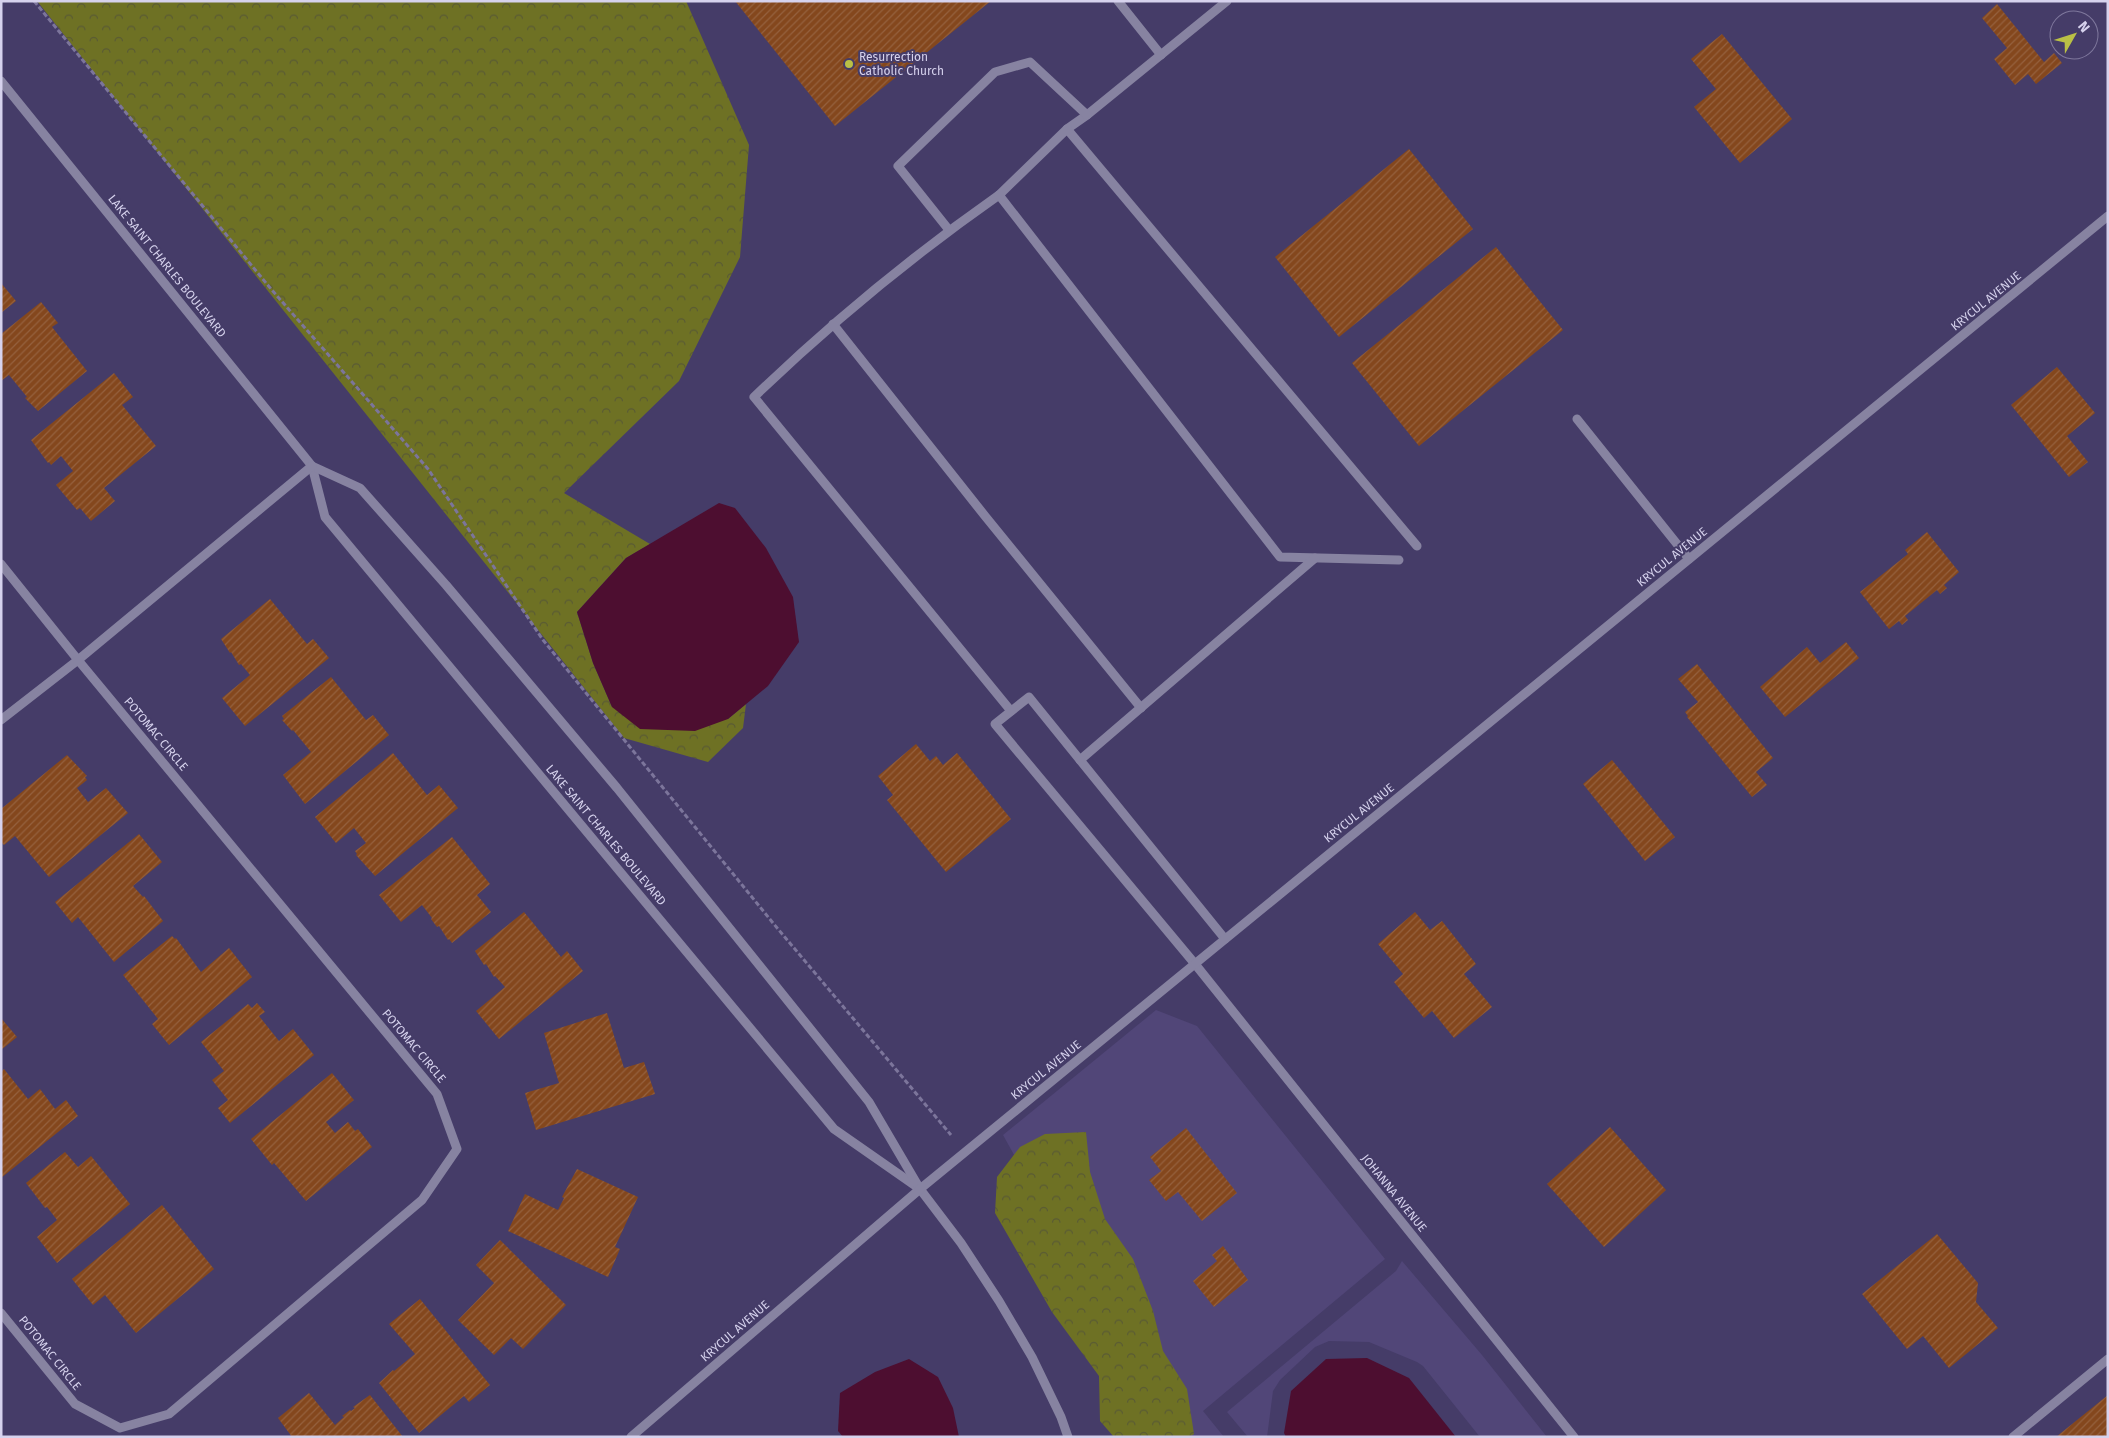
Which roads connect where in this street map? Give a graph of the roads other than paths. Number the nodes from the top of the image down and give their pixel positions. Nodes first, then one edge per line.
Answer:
1 (1118, 1) edge
2 (1227, 1) edge
3 (1160, 55) junction
4 (1, 81) edge
5 (1087, 115) junction
6 (1067, 129) junction
7 (999, 195) junction
8 (2108, 216) edge
9 (949, 230) junction
10 (833, 324) junction
11 (1577, 419) dead end
12 (312, 466) junction
13 (1417, 546) dead end
14 (1315, 558) junction
15 (1689, 559) junction
16 (1399, 560) dead end
17 (1, 564) edge
18 (78, 660) junction
19 (1141, 708) junction
20 (1011, 711) junction
21 (1, 720) edge
22 (1080, 760) junction
23 (1226, 939) junction
24 (1195, 964) junction
25 (920, 1189) junction
26 (1, 1313) edge
27 (2108, 1359) edge
28 (631, 1437) edge
29 (1068, 1437) edge
30 (1574, 1437) edge
31 (2014, 1437) edge

1 - 3 street
2 - 3 street
3 - 5 street
4 - 12 street, LAKE SAINT CHARLES BOULEVARD
5 - 6 street
5 - 9 street
6 - 7 street
6 - 13 street
7 - 9 street
7 - 14 street
8 - 15 street, KRYCUL AVENUE
9 - 10 street
10 - 19 street
10 - 20 street
11 - 15 street
12 - 18 street
12 - 25 street, LAKE SAINT CHARLES BOULEVARD
12 - 25 street, LAKE SAINT CHARLES BOULEVARD
14 - 16 street
14 - 19 street
15 - 23 street, KRYCUL AVENUE
17 - 18 street, POTOMAC CIRCLE
18 - 21 street
18 - 26 street, POTOMAC CIRCLE
19 - 22 street
20 - 22 street
20 - 24 street, JOHANNA AVENUE
22 - 23 street
23 - 24 street, KRYCUL AVENUE
24 - 25 street, KRYCUL AVENUE
24 - 30 street, JOHANNA AVENUE
25 - 28 street, KRYCUL AVENUE
25 - 29 street, LAKE SAINT CHARLES BOULEVARD
27 - 31 street

